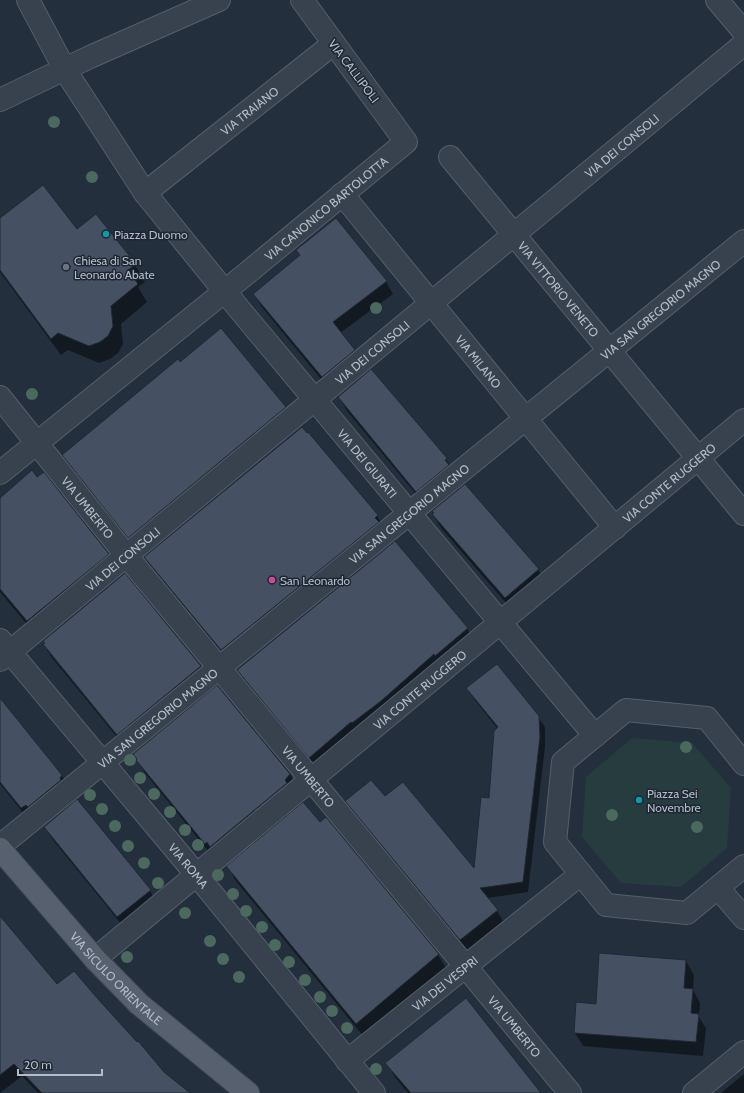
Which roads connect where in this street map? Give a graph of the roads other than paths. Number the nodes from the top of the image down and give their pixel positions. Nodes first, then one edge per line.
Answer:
1 (28, 0) edge
2 (219, 0) edge
3 (302, 0) edge
4 (717, 0) edge
5 (744, 32) edge
6 (333, 44) junction
7 (744, 44) edge
8 (65, 70) junction
9 (0, 100) edge
10 (406, 142) joint
11 (450, 157) dead end
12 (145, 193) junction
13 (342, 194) junction
14 (514, 234) junction
15 (744, 241) edge
16 (230, 298) junction
17 (431, 303) junction
18 (610, 351) junction
19 (0, 397) edge
20 (315, 399) junction
21 (526, 418) junction
22 (744, 420) edge
23 (36, 452) junction
24 (698, 458) junction
25 (0, 473) edge
26 (410, 513) junction
27 (744, 514) edge
28 (614, 528) junction
29 (126, 555) junction
30 (501, 622) junction
31 (3, 651) edge
32 (220, 668) junction
33 (595, 736) junction
34 (740, 751) edge
35 (102, 764) junction
36 (312, 779) junction
37 (0, 846) edge
38 (0, 849) edge
39 (744, 866) edge
40 (196, 874) junction
41 (581, 874) junction
42 (718, 888) junction
43 (744, 918) edge
44 (95, 959) junction
45 (466, 967) junction
46 (744, 1052) edge
47 (347, 1061) junction
48 (248, 1093) edge
49 (374, 1093) edge
50 (570, 1093) edge
51 (694, 1093) edge

1 - 8 street, VIA DEI GIURATI
2 - 8 street
3 - 6 street, VIA CALLIPOLI
4 - 5 street
6 - 10 street, VIA CALLIPOLI
6 - 12 street, VIA TRAIANO
7 - 14 street, VIA DEI CONSOLI
8 - 9 street
8 - 12 street, VIA DEI GIURATI
10 - 13 street, VIA CANONICO BARTOLOTTA
11 - 14 street, VIA VITTORIO VENETO
12 - 16 street, VIA DEI GIURATI
13 - 16 street, VIA CANONICO BARTOLOTTA
13 - 17 street, VIA MILANO
14 - 17 street, VIA DEI CONSOLI
14 - 18 street, VIA VITTORIO VENETO
15 - 18 street, VIA SAN GREGORIO MAGNO
16 - 20 street, VIA DEI GIURATI
16 - 23 street, VIA CANONICO BARTOLOTTA
17 - 20 street, VIA DEI CONSOLI
17 - 21 street, VIA MILANO
18 - 21 street, VIA SAN GREGORIO MAGNO
18 - 24 street, VIA VITTORIO VENETO
19 - 23 street, VIA UMBERTO
20 - 26 street, VIA DEI GIURATI
20 - 29 street, VIA DEI CONSOLI
21 - 26 street, VIA SAN GREGORIO MAGNO
21 - 28 street, VIA MILANO
22 - 24 street, VIA CONTE RUGGERO
23 - 25 street
23 - 29 street, VIA UMBERTO
24 - 27 street, VIA VITTORIO VENETO
24 - 28 street, VIA CONTE RUGGERO
26 - 30 street, VIA DEI GIURATI
26 - 32 street, VIA SAN GREGORIO MAGNO
28 - 30 street, VIA CONTE RUGGERO
29 - 31 street, VIA DEI CONSOLI
29 - 32 street, VIA UMBERTO
30 - 33 street, VIA DEI GIURATI
30 - 36 street, VIA CONTE RUGGERO
31 - 35 street, VIA ROMA
32 - 35 street, VIA SAN GREGORIO MAGNO
32 - 36 street, VIA UMBERTO
33 - 34 street
33 - 41 street
35 - 37 street, VIA SAN GREGORIO MAGNO
35 - 40 street, VIA ROMA
36 - 40 street, VIA CONTE RUGGERO
36 - 45 street, VIA UMBERTO
38 - 44 main road, VIA SICULO ORIENTALE
39 - 42 street
40 - 44 street, VIA CONTE RUGGERO
40 - 47 street, VIA ROMA
41 - 42 street
41 - 45 street, VIA DEI VESPRI
42 - 43 street
44 - 48 main road, VIA SICULO ORIENTALE
45 - 47 street, VIA DEI VESPRI
45 - 50 street, VIA UMBERTO
46 - 51 street
47 - 49 street, VIA ROMA

